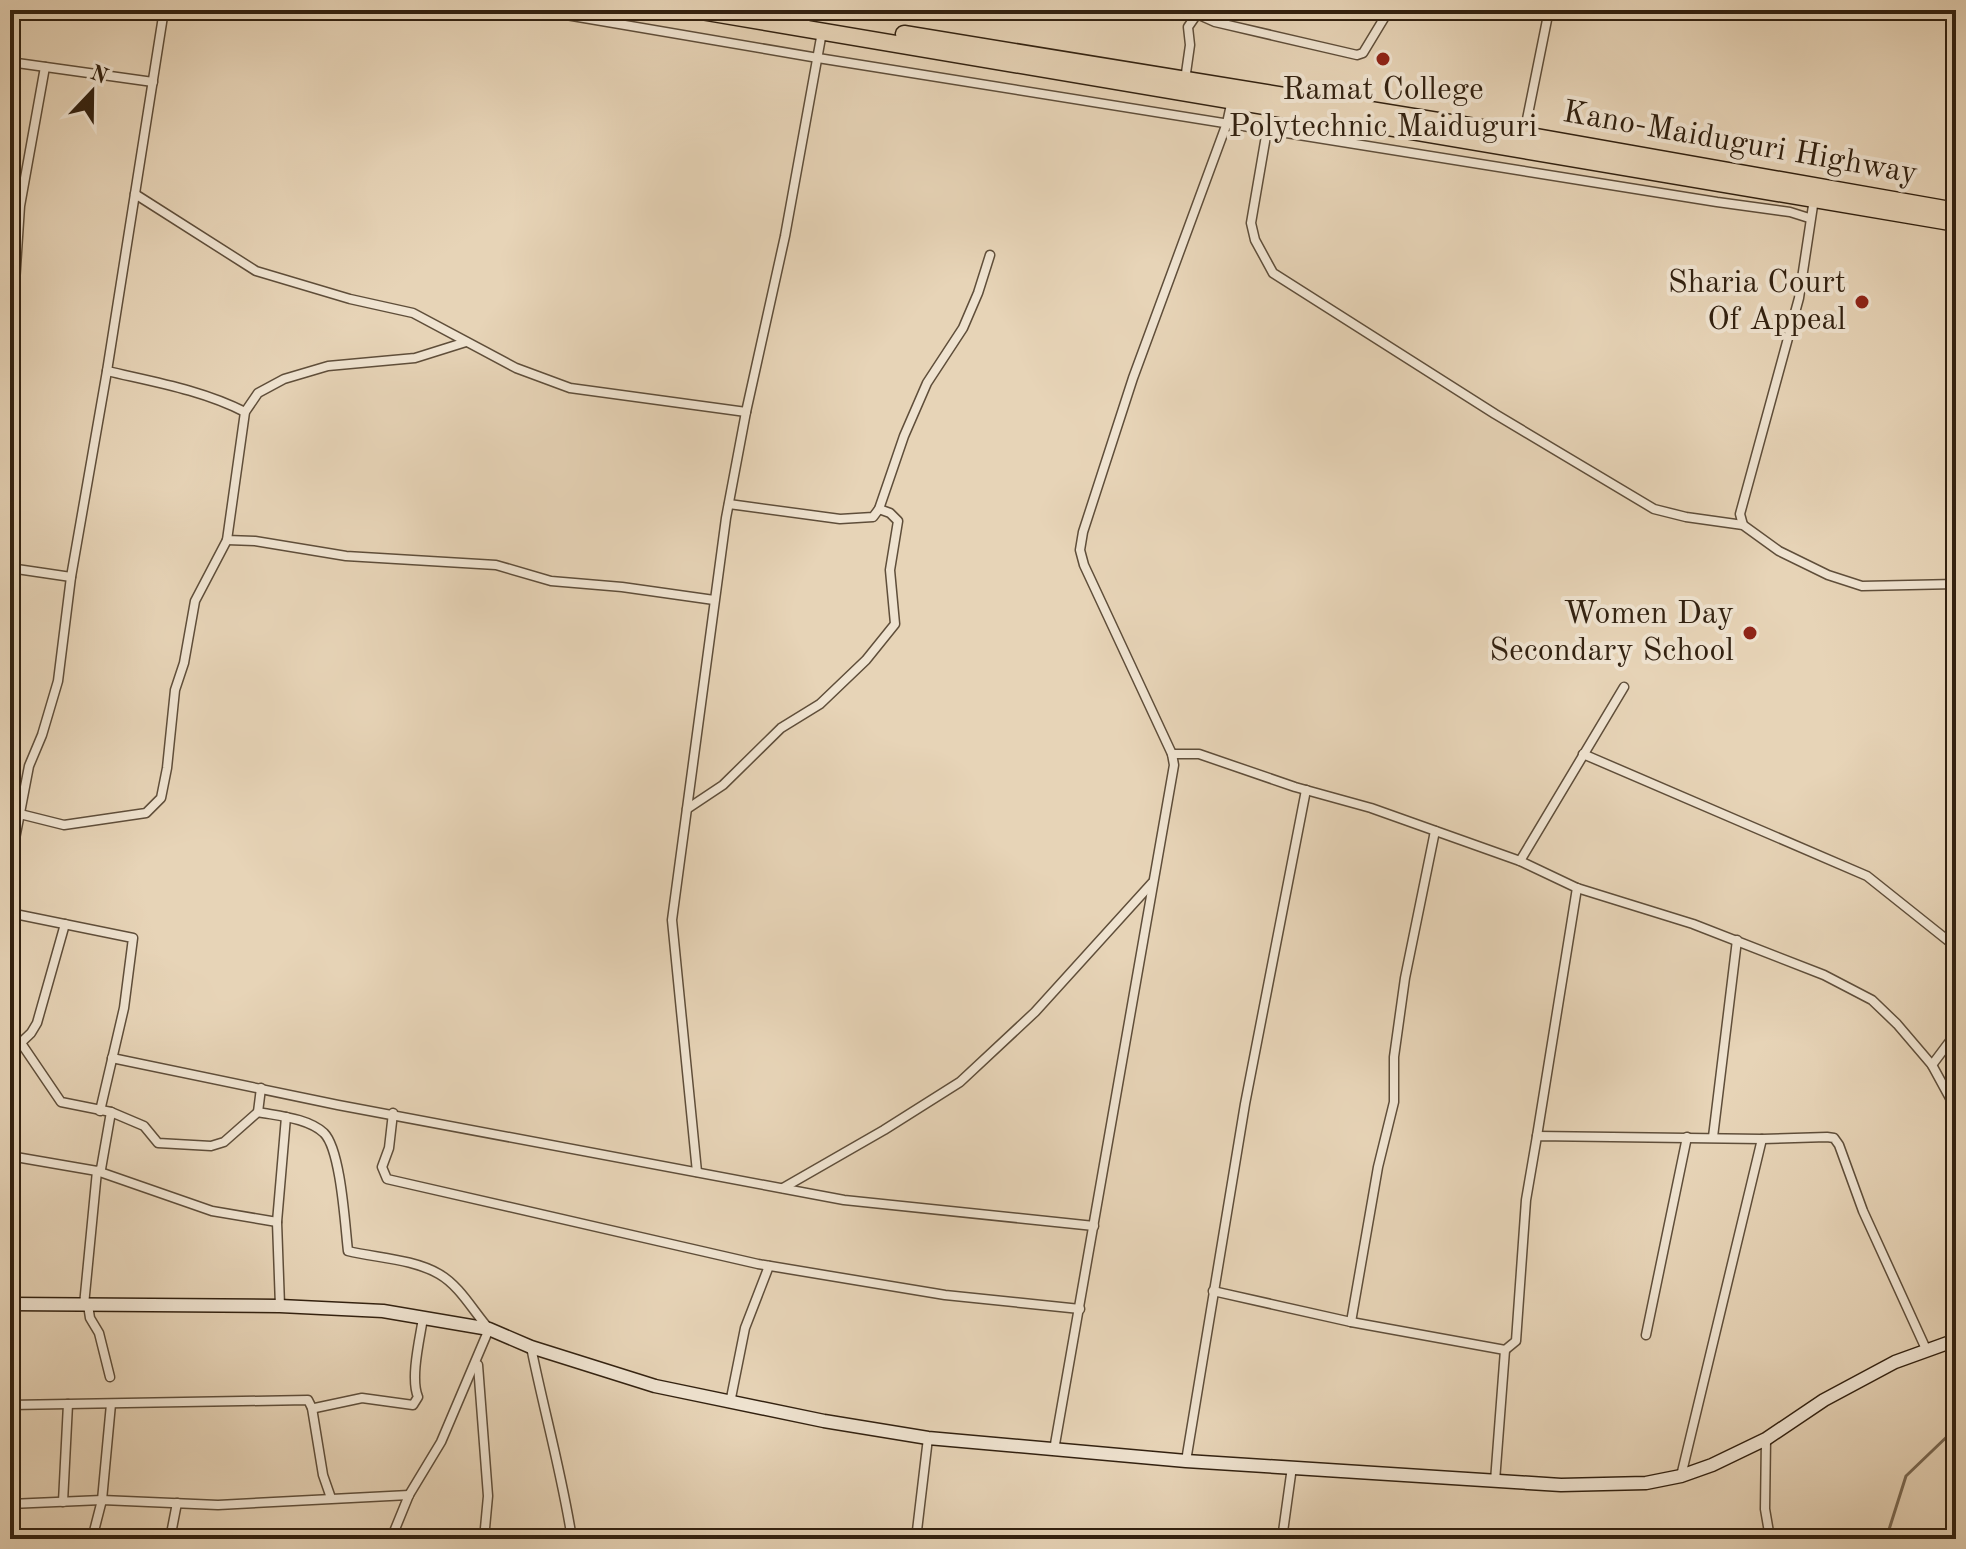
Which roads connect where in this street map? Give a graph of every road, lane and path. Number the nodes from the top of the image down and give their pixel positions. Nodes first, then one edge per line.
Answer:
1 (164, 10) edge
2 (537, 10) edge
3 (695, 10) edge
4 (756, 10) edge
5 (1389, 10) edge
6 (1549, 10) edge
7 (1195, 11) edge
8 (806, 14) edge
9 (822, 32) junction
10 (818, 58) junction
11 (10, 62) edge
12 (45, 67) junction
13 (1185, 80) junction
14 (153, 82) junction
15 (1232, 100) junction
16 (1227, 123) junction
17 (1267, 130) junction
18 (1522, 142) junction
19 (135, 194) junction
20 (1814, 198) junction
21 (1956, 211) edge
22 (1809, 218) junction
23 (1956, 223) edge
24 (990, 255) dead end
25 (466, 342) junction
26 (107, 371) junction
27 (245, 412) junction
28 (746, 412) junction
29 (10, 417) edge
30 (729, 504) junction
31 (879, 509) junction
32 (1743, 525) junction
33 (227, 540) junction
34 (10, 568) edge
35 (71, 577) junction
36 (1956, 584) edge
37 (714, 600) junction
38 (1624, 687) dead end
39 (1172, 754) junction
40 (1583, 754) junction
41 (1306, 790) junction
42 (687, 809) junction
43 (20, 814) junction
44 (1435, 831) junction
45 (1520, 861) junction
46 (10, 865) edge
47 (1153, 881) junction
48 (1577, 888) junction
49 (10, 913) edge
50 (65, 924) junction
51 (1737, 940) junction
52 (1956, 947) edge
53 (10, 1031) edge
54 (1956, 1033) edge
55 (21, 1043) junction
56 (10, 1053) edge
57 (112, 1058) junction
58 (1932, 1065) junction
59 (261, 1088) junction
60 (1956, 1109) edge
61 (100, 1111) junction
62 (111, 1112) junction
63 (258, 1112) junction
64 (393, 1113) junction
65 (286, 1117) junction
66 (1537, 1136) junction
67 (1687, 1137) junction
68 (1713, 1137) junction
69 (1762, 1139) junction
70 (10, 1156) edge
71 (97, 1171) junction
72 (697, 1172) junction
73 (783, 1188) junction
74 (277, 1222) junction
75 (1094, 1226) junction
76 (769, 1266) junction
77 (1213, 1291) junction
78 (10, 1304) edge
79 (86, 1305) junction
80 (280, 1306) junction
81 (1080, 1309) junction
82 (423, 1318) junction
83 (1351, 1322) junction
84 (489, 1329) junction
85 (1646, 1335) dead end
86 (1956, 1340) edge
87 (531, 1347) junction
88 (1926, 1349) junction
89 (1505, 1350) junction
90 (478, 1360) junction
91 (110, 1377) dead end
92 (730, 1403) junction
93 (68, 1404) junction
94 (111, 1404) junction
95 (10, 1405) edge
96 (312, 1408) junction
97 (928, 1438) junction
98 (1766, 1439) junction
99 (1054, 1450) junction
100 (1186, 1461) junction
101 (1293, 1466) junction
102 (1681, 1476) junction
103 (1495, 1481) junction
104 (409, 1495) junction
105 (331, 1498) junction
106 (102, 1500) junction
107 (63, 1502) junction
108 (177, 1503) junction
109 (10, 1504) edge
110 (1770, 1538) edge
111 (92, 1539) edge
112 (170, 1539) edge
113 (391, 1539) edge
114 (484, 1539) edge
115 (572, 1539) edge
116 (744, 1539) edge
117 (754, 1539) edge
118 (916, 1539) edge
119 (1282, 1539) edge

1 - 14 street
2 - 10 street
3 - 9 highway, Kano-Maiduguri Highway
4 - 8 highway, Kano-Maiduguri Highway
5 - 7 street
6 - 18 street
7 - 13 street
8 - 13 highway, Kano-Maiduguri Highway
9 - 10 street
9 - 15 highway, Kano-Maiduguri Highway
10 - 16 street
10 - 28 street
11 - 12 street
12 - 14 street
12 - 29 street
13 - 18 highway, Kano-Maiduguri Highway
14 - 19 street
15 - 16 street
15 - 18 highway, Kano-Maiduguri Highway
16 - 17 street
16 - 39 street
17 - 22 street
17 - 32 street
18 - 20 highway, Kano-Maiduguri Highway
18 - 21 highway, Kano-Maiduguri Highway
19 - 25 street
19 - 26 street
20 - 22 street
20 - 23 highway, Kano-Maiduguri Highway
22 - 32 street
24 - 31 street
25 - 27 street
25 - 28 street
26 - 27 street
26 - 35 street
27 - 33 street
28 - 30 street
30 - 31 street
30 - 37 street
31 - 42 street
32 - 36 street
33 - 37 street
33 - 43 street
34 - 35 street
35 - 43 street
37 - 42 street
38 - 40 street
39 - 41 street
39 - 47 street
40 - 45 street
40 - 52 street
41 - 44 street
41 - 77 street
42 - 72 street
43 - 46 street
44 - 45 street
44 - 83 street
45 - 48 street
47 - 73 street
47 - 75 street
48 - 51 street
48 - 66 street
49 - 50 street
50 - 55 street
50 - 57 street
51 - 58 street
51 - 68 street
53 - 55 street
54 - 58 street
55 - 56 street
55 - 61 street
57 - 59 street
57 - 61 street
58 - 60 street
59 - 63 street
59 - 64 street
61 - 62 street
62 - 63 street
62 - 71 street
63 - 65 street
64 - 72 street
64 - 76 street
65 - 74 street
65 - 84 street
66 - 67 street
66 - 89 street
67 - 68 street
67 - 85 street
68 - 69 street
69 - 88 street
69 - 102 street
70 - 71 street
71 - 74 street
71 - 79 street
72 - 73 street
73 - 75 street
74 - 80 street
75 - 81 street
76 - 81 street
76 - 92 street
77 - 83 street
77 - 100 street
78 - 79 street
79 - 80 street
79 - 91 street
80 - 82 street
81 - 99 street
82 - 84 street
82 - 96 street
83 - 89 street
84 - 87 street
84 - 90 street
86 - 88 street
87 - 92 street
87 - 115 street
88 - 98 street
89 - 103 street
90 - 104 street
90 - 114 street
92 - 97 street
93 - 94 street
93 - 95 street
93 - 107 street
94 - 96 street
94 - 106 street
96 - 105 street
97 - 99 street
97 - 118 street
98 - 102 street
98 - 110 street
99 - 100 street
100 - 101 street
101 - 103 street
101 - 119 street
102 - 103 street
104 - 105 street
104 - 113 street
105 - 108 street
106 - 107 street
106 - 108 street
106 - 111 street
107 - 109 street
108 - 112 street
116 - 117 street

